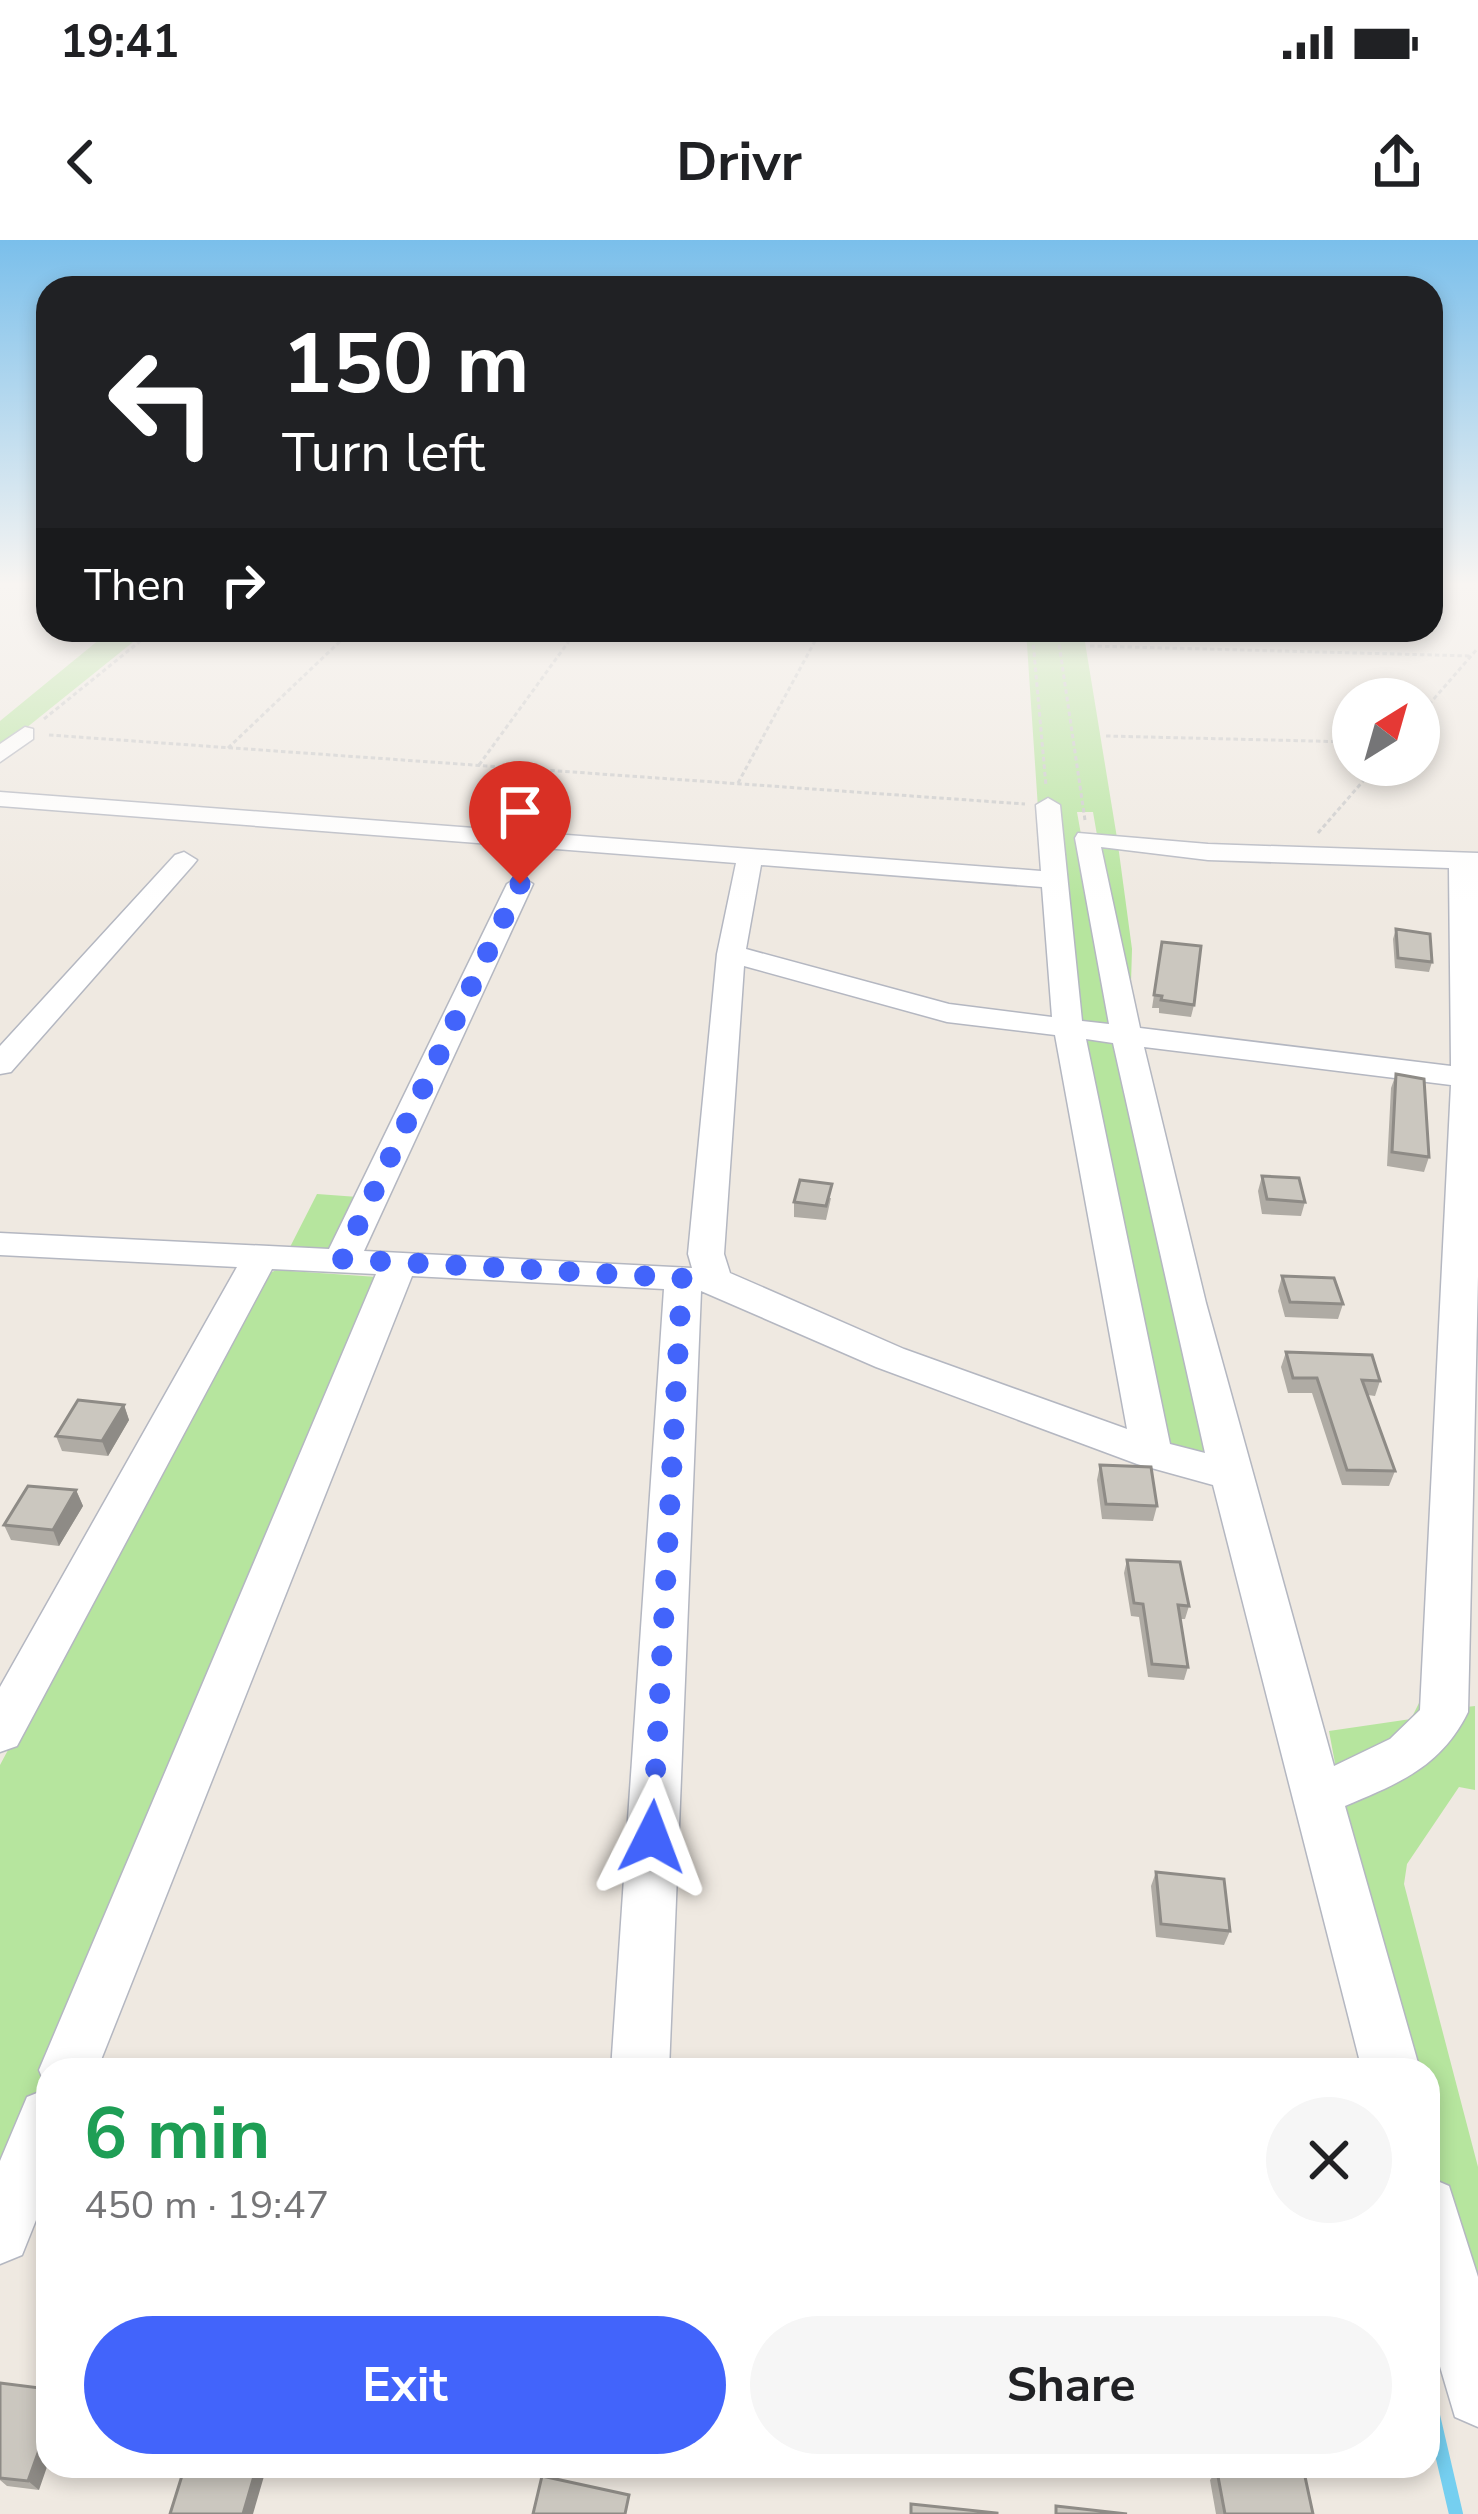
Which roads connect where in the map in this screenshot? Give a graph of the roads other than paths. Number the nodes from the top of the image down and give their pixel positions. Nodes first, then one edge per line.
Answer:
1 (26, 734) road end
2 (0, 755) edge
3 (0, 799) edge
4 (1048, 805) road end
5 (750, 855) junction
6 (184, 860) dead end
7 (1470, 861) edge
8 (1055, 880) junction
9 (520, 884) dead end
10 (731, 953) junction
11 (1068, 1026) junction
12 (1126, 1033) junction
13 (0, 1065) edge
14 (1473, 1078) edge
15 (0, 1244) edge
16 (262, 1255) junction
17 (342, 1259) junction
18 (399, 1263) junction
19 (698, 1279) junction
20 (1152, 1454) junction
21 (1232, 1475) junction
22 (0, 1732) edge
23 (1318, 1794) junction
24 (73, 2058) edge
25 (641, 2058) edge
26 (1388, 2058) edge
27 (36, 2147) edge
28 (0, 2233) edge
29 (1440, 2252) edge
30 (1478, 2394) edge

1 - 2 street
3 - 5 street
4 - 8 street
5 - 8 street
5 - 10 street
6 - 13 street
7 - 12 street
7 - 14 street
8 - 11 street
9 - 17 street
10 - 11 street
10 - 19 street
11 - 12 street
11 - 20 street
12 - 14 street
12 - 21 street
14 - 23 street
15 - 16 street
16 - 17 street
16 - 22 street
17 - 18 street
18 - 19 street
18 - 24 street
19 - 20 street
19 - 25 street
20 - 21 street
21 - 23 street
23 - 26 street
27 - 28 street
29 - 30 street

